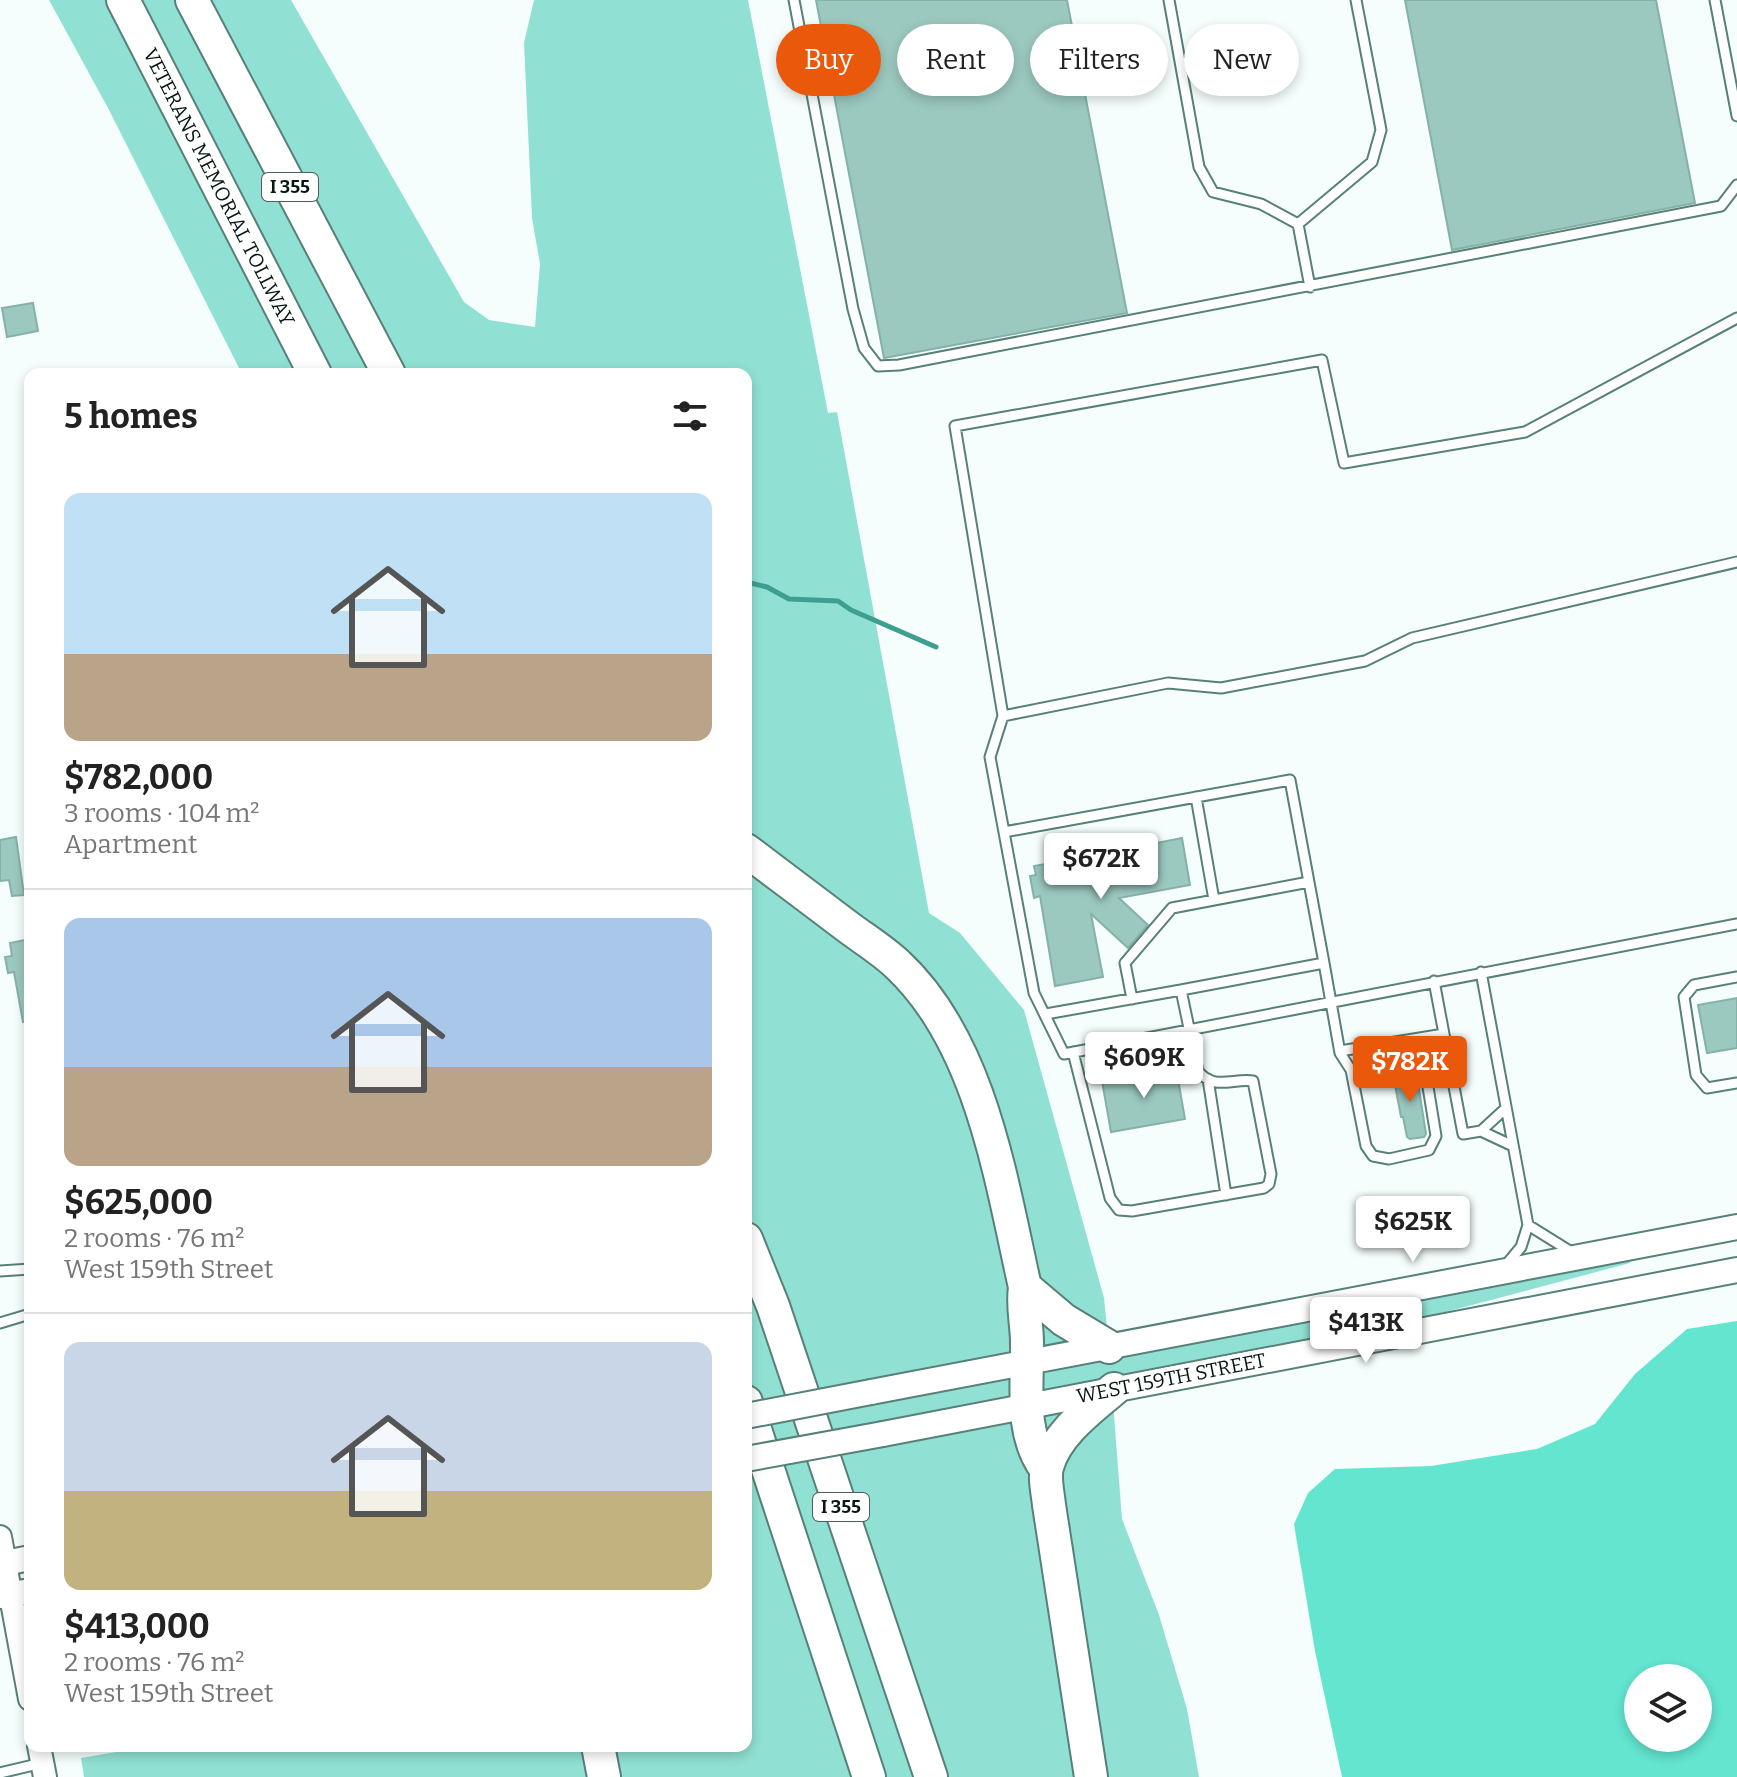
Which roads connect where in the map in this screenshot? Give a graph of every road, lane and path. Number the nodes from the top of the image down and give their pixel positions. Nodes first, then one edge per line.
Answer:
1 (123, 0) edge
2 (192, 0) edge
3 (794, 0) edge
4 (1169, 0) edge
5 (1356, 0) edge
6 (1715, 0) edge
7 (1737, 116) edge
8 (1737, 185) edge
9 (1298, 224) junction
10 (1310, 287) junction
11 (1737, 318) edge
12 (312, 368) edge
13 (386, 368) edge
14 (1737, 562) edge
15 (1003, 716) junction
16 (1196, 797) junction
17 (1004, 832) junction
18 (752, 855) edge
19 (1309, 882) junction
20 (1214, 900) junction
21 (1737, 924) edge
22 (1324, 963) junction
23 (1481, 972) junction
24 (1737, 977) edge
25 (1434, 981) junction
26 (1181, 990) junction
27 (1132, 999) junction
28 (1330, 1001) junction
29 (1046, 1014) junction
30 (1189, 1029) junction
31 (1444, 1034) junction
32 (1420, 1038) junction
33 (1340, 1051) junction
34 (1073, 1052) junction
35 (1208, 1079) junction
36 (1737, 1083) edge
37 (1506, 1108) junction
38 (1481, 1131) junction
39 (1513, 1146) junction
40 (1226, 1195) junction
41 (1528, 1225) junction
42 (1737, 1227) edge
43 (752, 1255) edge
44 (1580, 1257) junction
45 (24, 1269) edge
46 (1737, 1270) edge
47 (0, 1271) edge
48 (1501, 1272) junction
49 (1025, 1287) junction
50 (24, 1316) edge
51 (0, 1323) edge
52 (1109, 1347) junction
53 (1026, 1363) junction
54 (1114, 1389) junction
55 (1025, 1406) junction
56 (752, 1415) edge
57 (752, 1420) edge
58 (752, 1458) edge
59 (1046, 1469) junction
60 (0, 1537) edge
61 (24, 1559) edge
62 (2, 1564) edge
63 (13, 1594) edge
64 (24, 1662) edge
65 (599, 1752) edge
66 (42, 1762) edge
67 (0, 1773) edge
68 (604, 1777) edge
69 (869, 1777) edge
70 (931, 1777) edge
71 (1091, 1777) edge

1 - 12 highway, VETERANS MEMORIAL TOLLWAY
2 - 13 highway, I 355
3 - 10 lane
4 - 9 lane
5 - 9 lane
6 - 7 lane
8 - 10 lane
9 - 10 lane
11 - 15 lane
14 - 15 lane
15 - 17 lane
16 - 17 lane
16 - 19 lane
16 - 20 lane
17 - 29 lane
18 - 49 highway
19 - 20 lane
19 - 22 lane
20 - 27 lane
21 - 23 lane
22 - 26 lane
22 - 28 lane
23 - 25 lane
23 - 37 lane
24 - 36 lane
25 - 28 lane
25 - 31 lane
26 - 27 lane
26 - 30 lane
27 - 29 lane
28 - 30 lane
28 - 33 lane
29 - 34 lane
30 - 34 lane
30 - 35 lane
31 - 32 lane
31 - 38 lane
32 - 33 lane
32 - 33 lane
34 - 40 lane
35 - 40 lane
35 - 40 lane
37 - 38 lane
37 - 39 lane
38 - 39 lane
39 - 41 lane
41 - 44 lane
41 - 48 lane
42 - 44 main road, WEST 159TH STREET
43 - 70 highway, I 355
44 - 48 main road, WEST 159TH STREET
45 - 47 lane
46 - 54 main road, WEST 159TH STREET
48 - 52 main road, WEST 159TH STREET
49 - 52 highway
49 - 53 highway
50 - 51 lane
52 - 53 main road, WEST 159TH STREET
53 - 55 highway
53 - 56 main road, WEST 159TH STREET, bridge
54 - 55 main road, WEST 159TH STREET
54 - 59 highway
55 - 58 main road, WEST 159TH STREET, bridge
55 - 59 highway
57 - 69 highway, I 355
59 - 71 highway
60 - 62 street
61 - 62 main road
62 - 63 street
63 - 64 street
65 - 68 highway
66 - 67 lane

